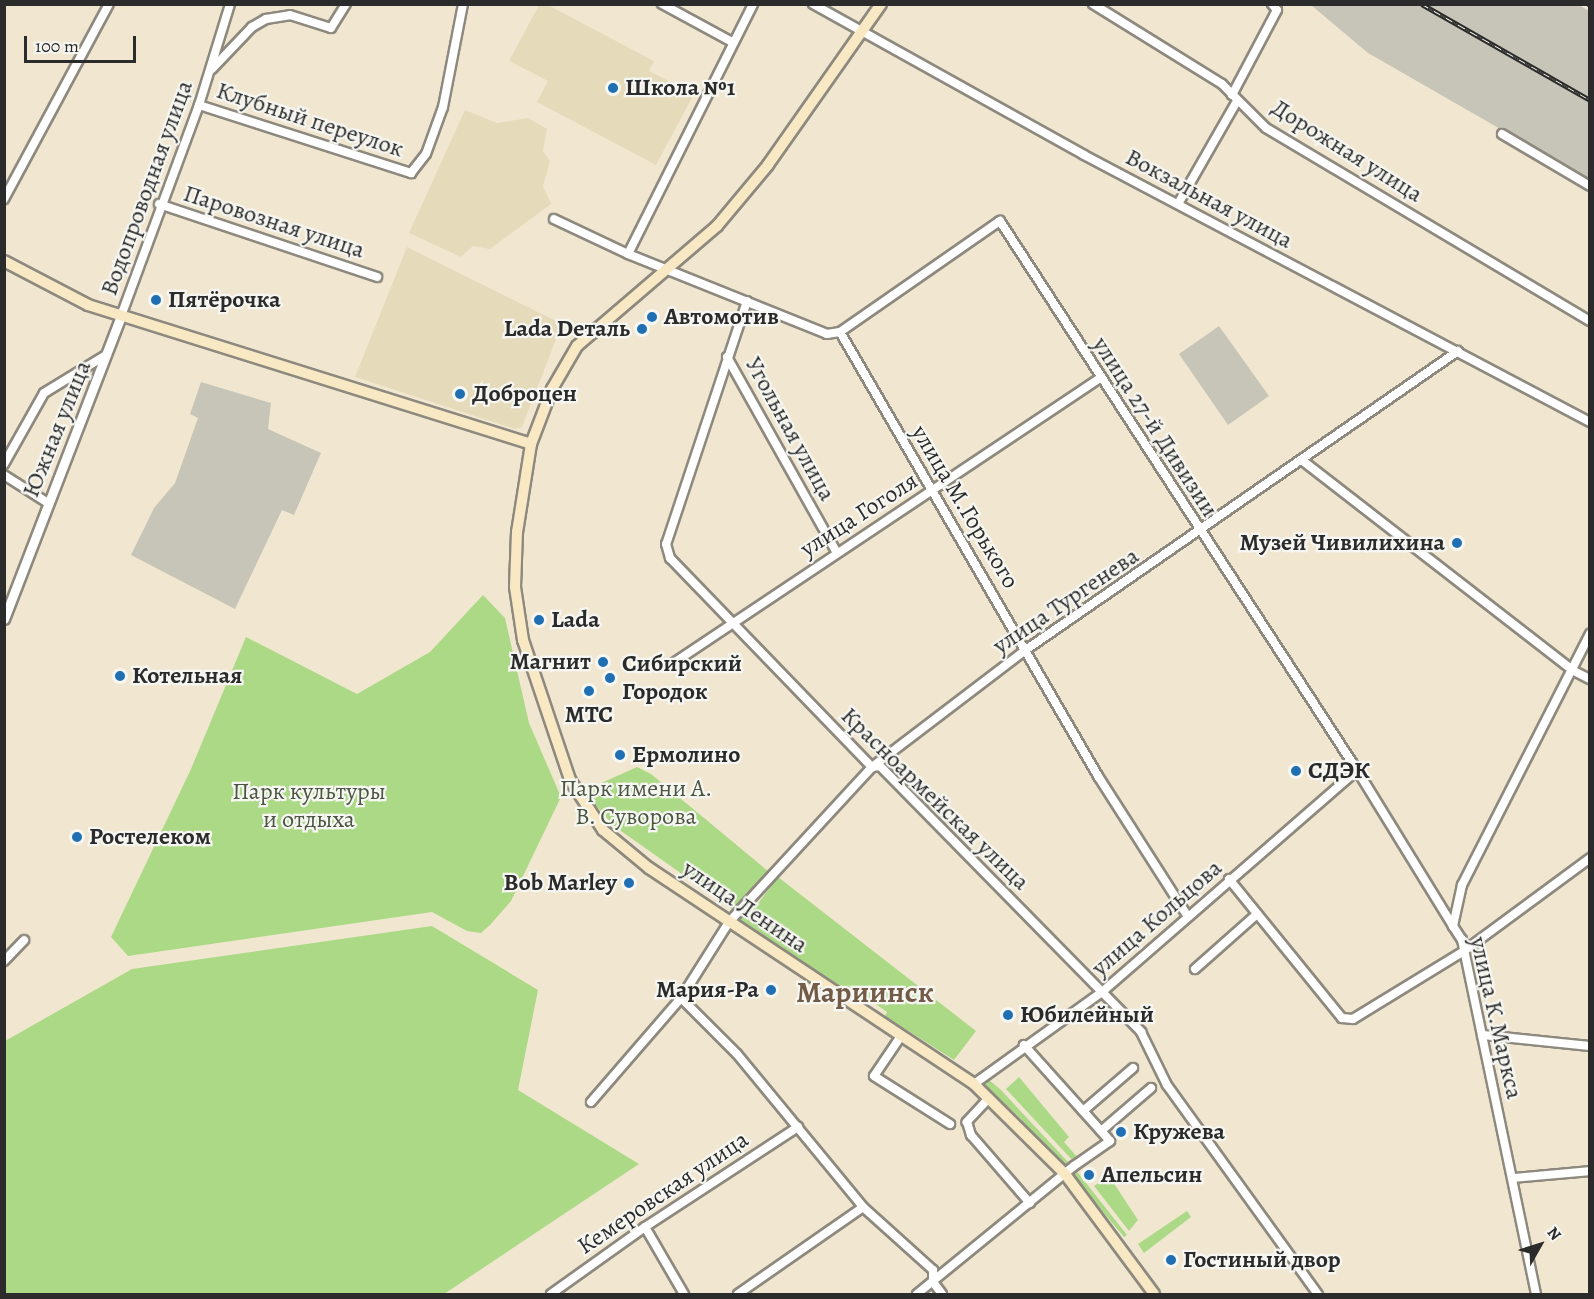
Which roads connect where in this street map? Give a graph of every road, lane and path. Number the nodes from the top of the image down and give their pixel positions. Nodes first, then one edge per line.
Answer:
1 (109, 4) edge
2 (230, 4) edge
3 (346, 4) edge
4 (463, 4) edge
5 (662, 4) edge
6 (753, 4) edge
7 (813, 4) edge
8 (881, 4) edge
9 (1096, 5) edge
10 (1274, 7) edge
11 (862, 32) junction
12 (732, 42) junction
13 (210, 71) junction
14 (1234, 98) junction
15 (198, 105) junction
16 (1502, 134) dead end
17 (1590, 186) edge
18 (4, 199) edge
19 (159, 204) junction
20 (1178, 204) junction
21 (554, 219) dead end
22 (628, 254) junction
23 (4, 261) edge
24 (666, 270) junction
25 (377, 277) dead end
26 (747, 302) junction
27 (121, 315) junction
28 (1590, 321) edge
29 (840, 332) junction
30 (1458, 351) junction
31 (107, 354) junction
32 (727, 357) junction
33 (1100, 378) junction
34 (1590, 422) edge
35 (531, 444) junction
36 (1303, 460) junction
37 (4, 464) edge
38 (4, 474) edge
39 (933, 491) junction
40 (48, 503) junction
41 (1201, 533) junction
42 (836, 551) junction
43 (7, 605) edge
44 (4, 620) edge
45 (730, 621) junction
46 (1590, 634) edge
47 (1028, 649) junction
48 (669, 666) dead end
49 (1572, 670) junction
50 (1590, 678) edge
51 (872, 767) junction
52 (1358, 770) junction
53 (1590, 858) edge
54 (1229, 879) junction
55 (1257, 914) junction
56 (1188, 917) junction
57 (729, 922) junction
58 (1453, 926) junction
59 (24, 940) dead end
60 (1464, 951) junction
61 (4, 961) edge
62 (1195, 969) dead end
63 (1102, 992) junction
64 (681, 998) junction
65 (1482, 1035) junction
66 (901, 1036) junction
67 (1024, 1045) junction
68 (1590, 1046) edge
69 (1133, 1068) dead end
70 (974, 1084) junction
71 (1151, 1088) dead end
72 (989, 1098) junction
73 (591, 1102) dead end
74 (1083, 1111) junction
75 (950, 1124) dead end
76 (798, 1127) junction
77 (1101, 1131) junction
78 (1590, 1171) edge
79 (1065, 1174) junction
80 (1513, 1178) junction
81 (1030, 1203) junction
82 (863, 1207) junction
83 (645, 1227) junction
84 (933, 1282) junction
85 (551, 1294) edge
86 (684, 1294) edge
87 (738, 1294) edge
88 (917, 1294) edge
89 (942, 1294) edge
90 (1154, 1294) edge
91 (1318, 1294) edge
92 (1536, 1294) edge

1 - 18 street
2 - 13 street, Водопроводная улица
3 - 13 street
4 - 15 street, Клубный переулок
5 - 12 street
6 - 12 street
7 - 11 street, Вокзальная улица
8 - 11 main road, улица Ленина
9 - 14 street, Дорожная улица
10 - 14 street
11 - 20 street, Вокзальная улица
11 - 24 main road, улица Ленина
12 - 22 street
13 - 15 street, Водопроводная улица
14 - 20 street
14 - 28 street, Дорожная улица
15 - 19 street, Водопроводная улица
16 - 17 street
19 - 25 street, Паровозная улица
19 - 27 street, Водопроводная улица
20 - 30 street, Вокзальная улица
21 - 22 street
22 - 24 street
23 - 27 main road
24 - 26 street
24 - 35 main road, улица Ленина
26 - 29 street
26 - 32 street, Красноармейская улица
27 - 31 street, Южная улица
27 - 35 main road
29 - 33 street, улица 27-й Дивизии
29 - 39 street, улица М.Горького
30 - 34 street, Вокзальная улица
30 - 36 street, улица Тургенева
31 - 37 street
31 - 40 street, Южная улица
32 - 42 street, Угольная улица
32 - 45 street, Красноармейская улица
33 - 39 street, улица Гоголя
33 - 41 street, улица 27-й Дивизии
35 - 57 main road, улица Ленина
36 - 41 street, улица Тургенева
36 - 49 street
38 - 40 street
39 - 42 street, улица Гоголя
39 - 47 street, улица М.Горького
40 - 43 street, Южная улица
41 - 47 street, улица Тургенева
41 - 52 street, улица 27-й Дивизии
42 - 45 street, улица Гоголя
43 - 44 street, Южная улица
45 - 48 street, улица Гоголя
45 - 51 street, Красноармейская улица
46 - 49 street, улица К.Маркса
47 - 51 street, улица Тургенева
47 - 56 street, улица М.Горького
49 - 50 street
49 - 58 street, улица К.Маркса
51 - 57 street, улица Тургенева
51 - 63 street, Красноармейская улица
52 - 54 street, улица Кольцова
52 - 58 street, улица 27-й Дивизии
53 - 60 street
54 - 55 street
54 - 56 street, улица Кольцова
55 - 60 street
55 - 62 street
56 - 63 street, улица Кольцова
57 - 64 street, улица Тургенева
57 - 66 main road, улица Ленина
58 - 60 street, улица К.Маркса
59 - 61 street
60 - 65 street, улица К.Маркса
63 - 67 street, улица Кольцова
63 - 91 street, Красноармейская улица
64 - 73 street, улица Тургенева
64 - 76 street
65 - 68 street
65 - 80 street, улица К.Маркса
66 - 70 main road, улица Ленина
66 - 75 street
67 - 70 street, улица Кольцова
67 - 74 street
69 - 74 street
70 - 72 main road, улица Ленина
71 - 77 street
72 - 79 main road, улица Ленина
72 - 81 street
74 - 77 street
76 - 82 street
76 - 83 street, Кемеровская улица
77 - 79 street
78 - 80 street
79 - 81 street
79 - 90 main road, улица Ленина
80 - 92 street, улица К.Маркса
81 - 84 street
82 - 84 street
82 - 87 street
83 - 85 street, Кемеровская улица
83 - 86 street
84 - 88 street
84 - 89 street

